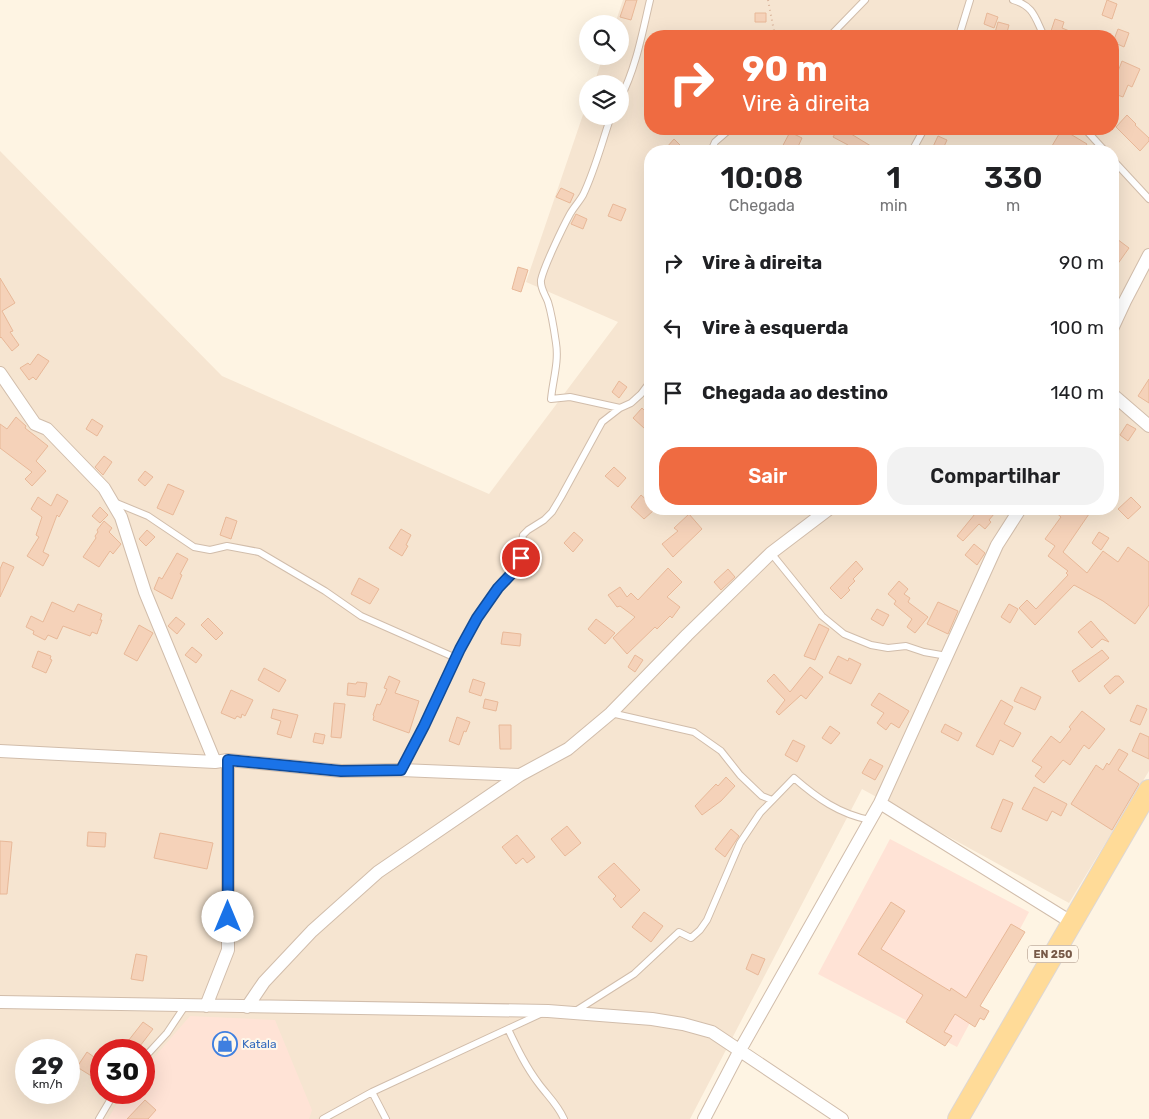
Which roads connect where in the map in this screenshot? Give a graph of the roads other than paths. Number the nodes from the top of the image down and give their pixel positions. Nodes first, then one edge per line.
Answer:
1 (650, 0) edge
2 (865, 0) edge
3 (970, 0) edge
4 (1013, 0) edge
5 (836, 30) edge
6 (961, 30) edge
7 (1041, 30) edge
8 (629, 79) edge
9 (609, 125) edge
10 (723, 135) edge
11 (1091, 135) edge
12 (714, 145) edge
13 (1100, 145) edge
14 (1119, 167) edge
15 (1149, 199) edge
16 (1149, 255) edge
17 (1119, 302) edge
18 (0, 373) edge
19 (644, 390) edge
20 (1119, 400) edge
21 (620, 408) junction
22 (1149, 426) edge
23 (112, 501) junction
24 (821, 515) edge
25 (1016, 515) edge
26 (771, 553) junction
27 (947, 656) junction
28 (456, 658) junction
29 (612, 713) junction
30 (0, 751) edge
31 (221, 761) junction
32 (401, 770) junction
33 (520, 776) junction
34 (1149, 790) edge
35 (772, 800) junction
36 (880, 803) junction
37 (871, 820) junction
38 (1071, 922) junction
39 (0, 1002) edge
40 (185, 1006) junction
41 (206, 1006) junction
42 (247, 1007) junction
43 (548, 1011) junction
44 (572, 1013) junction
45 (508, 1029) junction
46 (155, 1046) edge
47 (740, 1050) junction
48 (372, 1092) junction
49 (109, 1104) edge
50 (100, 1119) edge
51 (323, 1119) edge
52 (386, 1119) edge
53 (564, 1119) edge
54 (704, 1119) edge
55 (842, 1119) edge
56 (958, 1119) edge

1 - 8 lane
2 - 5 lane
3 - 6 lane
4 - 7 lane
9 - 21 lane
10 - 12 lane
11 - 13 lane
14 - 15 lane
16 - 17 street
18 - 23 street
19 - 21 lane
20 - 22 street
21 - 28 lane
23 - 28 lane
23 - 31 street
24 - 26 street
25 - 27 street
26 - 27 lane
26 - 29 street
27 - 36 street
28 - 32 lane
29 - 33 street
29 - 35 lane
30 - 31 street
31 - 32 street
31 - 41 street
32 - 33 street
33 - 42 street
34 - 38 main road, EN 250
35 - 37 lane
35 - 44 lane
36 - 37 street
36 - 38 street
37 - 47 street
38 - 56 main road, EN 250
39 - 40 street
40 - 41 street
40 - 46 lane
41 - 42 street
42 - 43 street
43 - 44 street
43 - 45 lane
44 - 47 street
45 - 48 lane
45 - 53 lane
47 - 54 street
47 - 55 street
48 - 51 lane
48 - 52 lane
49 - 50 lane

